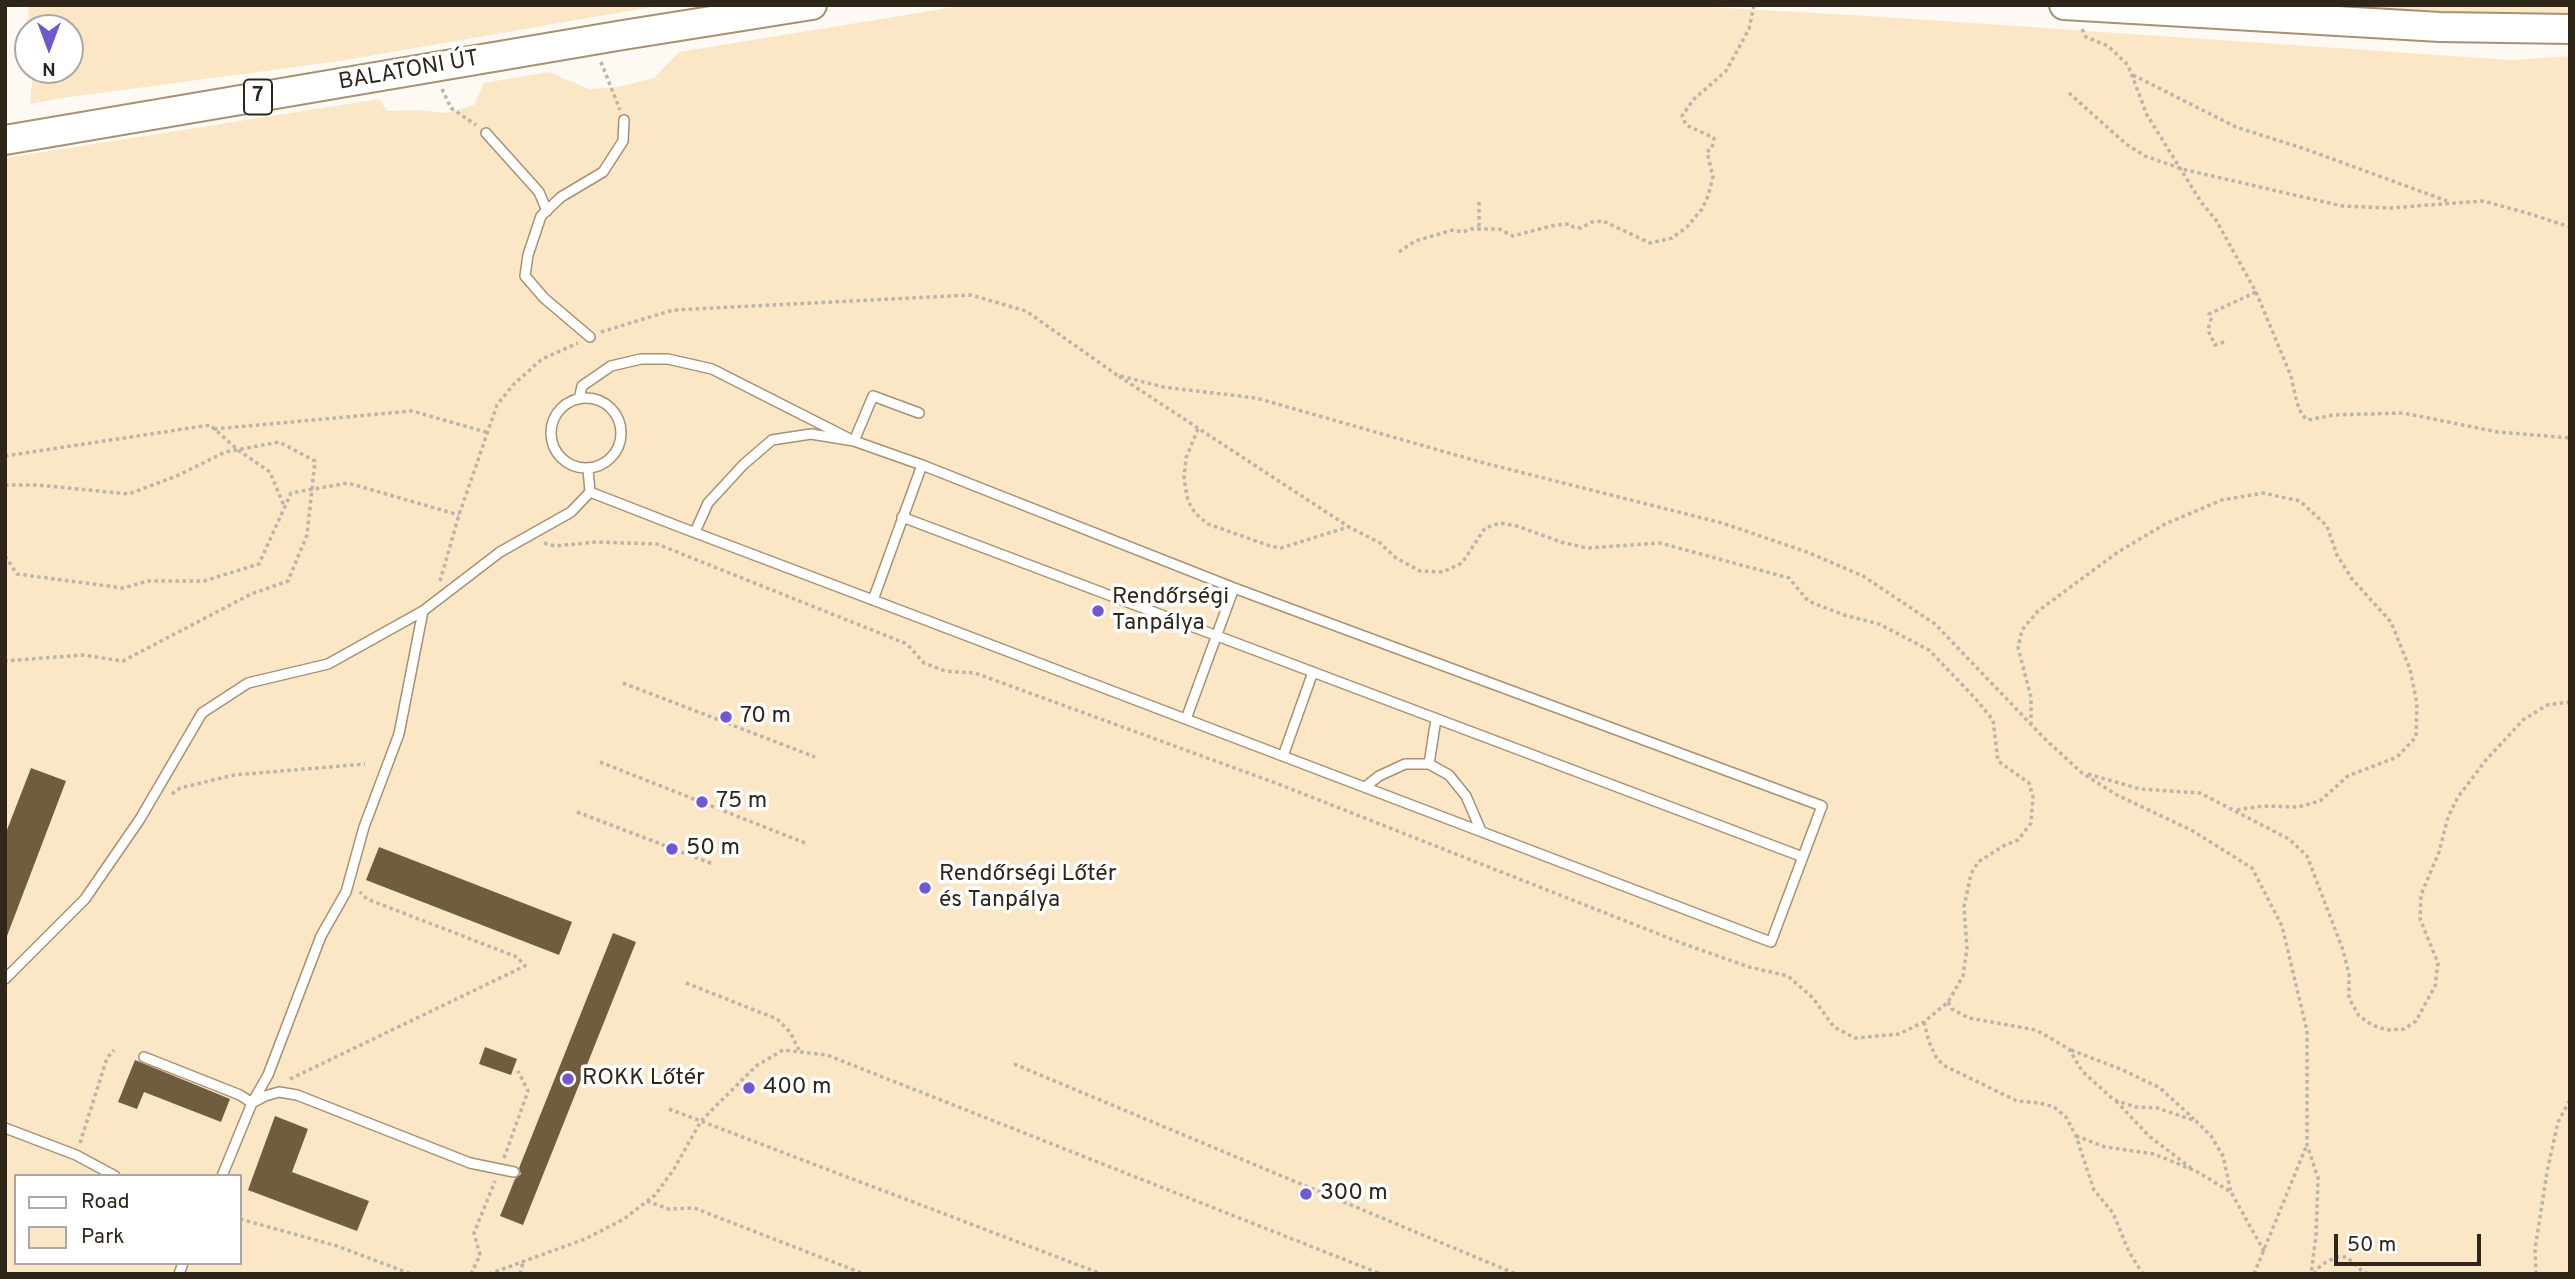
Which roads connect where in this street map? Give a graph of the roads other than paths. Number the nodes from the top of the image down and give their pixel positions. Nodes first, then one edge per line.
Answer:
1 (812, 5) edge
2 (2073, 6) edge
3 (2570, 29) edge
4 (624, 120) road end
5 (486, 134) road end
6 (5, 140) edge
7 (547, 211) junction
8 (590, 337) road end
9 (579, 399) junction
10 (919, 413) dead end
11 (854, 441) junction
12 (922, 465) junction
13 (588, 469) junction
14 (590, 492) junction
15 (902, 517) junction
16 (695, 532) junction
17 (1234, 588) junction
18 (873, 600) junction
19 (423, 611) junction
20 (1217, 636) junction
21 (1313, 672) junction
22 (1186, 719) junction
23 (1436, 719) junction
24 (1283, 756) junction
25 (1429, 764) junction
26 (1365, 787) junction
27 (1481, 831) junction
28 (1803, 857) junction
29 (5, 979) edge
30 (144, 1057) dead end
31 (252, 1103) junction
32 (5, 1128) edge
33 (514, 1172) dead end
34 (111, 1174) edge
35 (223, 1174) edge

1 - 6 main road, BALATONI ÚT / 7
2 - 3 main road
4 - 7 lane
5 - 7 lane
7 - 8 lane
9 - 11 lane
9 - 13 lane
9 - 13 lane
10 - 11 lane
11 - 12 lane
11 - 16 lane
12 - 15 lane
12 - 17 lane
13 - 14 lane
14 - 16 lane
14 - 19 lane
15 - 18 lane
15 - 20 lane
16 - 18 lane
17 - 20 lane
17 - 28 lane
18 - 22 lane
19 - 29 lane
19 - 31 lane
20 - 21 lane
20 - 22 lane
21 - 23 lane
21 - 24 lane
22 - 24 lane
23 - 25 lane
23 - 28 lane
24 - 26 lane
25 - 26 lane
25 - 27 lane
26 - 27 lane
27 - 28 lane
30 - 31 lane
31 - 33 lane
31 - 35 lane
32 - 34 lane

